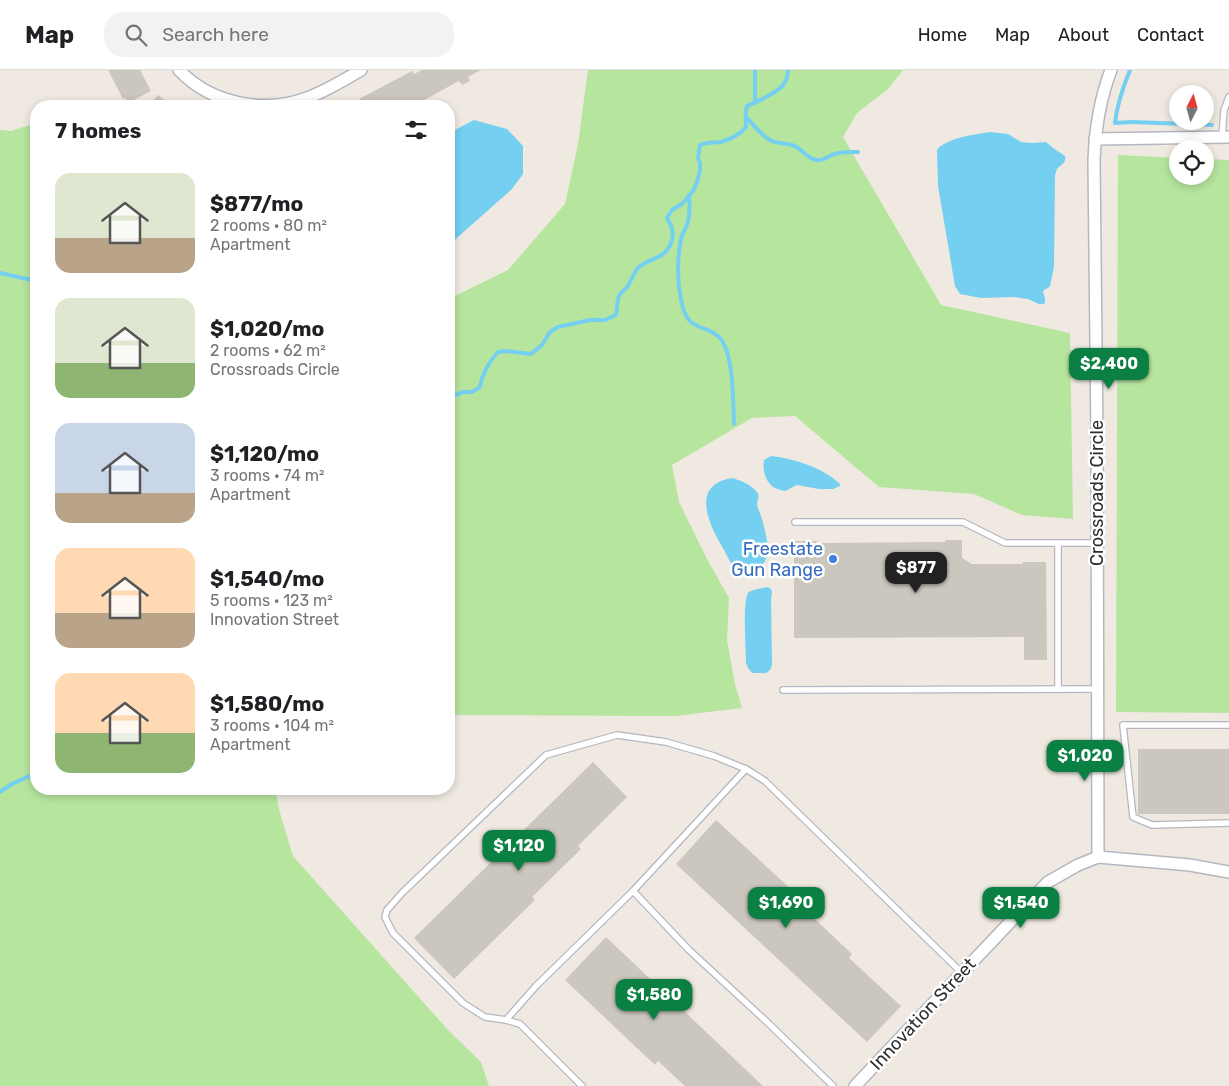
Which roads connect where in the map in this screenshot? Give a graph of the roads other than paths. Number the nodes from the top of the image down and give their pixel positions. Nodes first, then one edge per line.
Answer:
1 (180, 70) edge
2 (362, 70) edge
3 (1111, 70) edge
4 (345, 74) edge
5 (1229, 97) edge
6 (228, 100) edge
7 (300, 100) edge
8 (1226, 137) edge
9 (1095, 139) junction
10 (795, 522) dead end
11 (1058, 544) junction
12 (1097, 544) junction
13 (1058, 689) junction
14 (1098, 689) junction
15 (783, 690) dead end
16 (1229, 725) edge
17 (746, 769) junction
18 (1229, 823) edge
19 (1098, 857) junction
20 (1229, 872) edge
21 (633, 891) junction
22 (962, 973) junction
23 (506, 1020) junction
24 (582, 1086) edge
25 (833, 1086) edge
26 (855, 1086) edge

1 - 6 street
2 - 4 street
3 - 9 street, Crossroads Circle
4 - 7 street
5 - 8 lane
8 - 9 street
9 - 12 street, Crossroads Circle
10 - 11 lane
11 - 12 lane
11 - 13 lane
12 - 14 street, Crossroads Circle
13 - 14 lane
13 - 15 lane
14 - 19 street, Crossroads Circle
16 - 18 lane
17 - 21 lane
17 - 22 lane
17 - 23 lane
19 - 20 street, Innovation Street
19 - 22 street, Innovation Street
21 - 23 lane
21 - 25 lane
22 - 26 street, Innovation Street
23 - 24 lane

